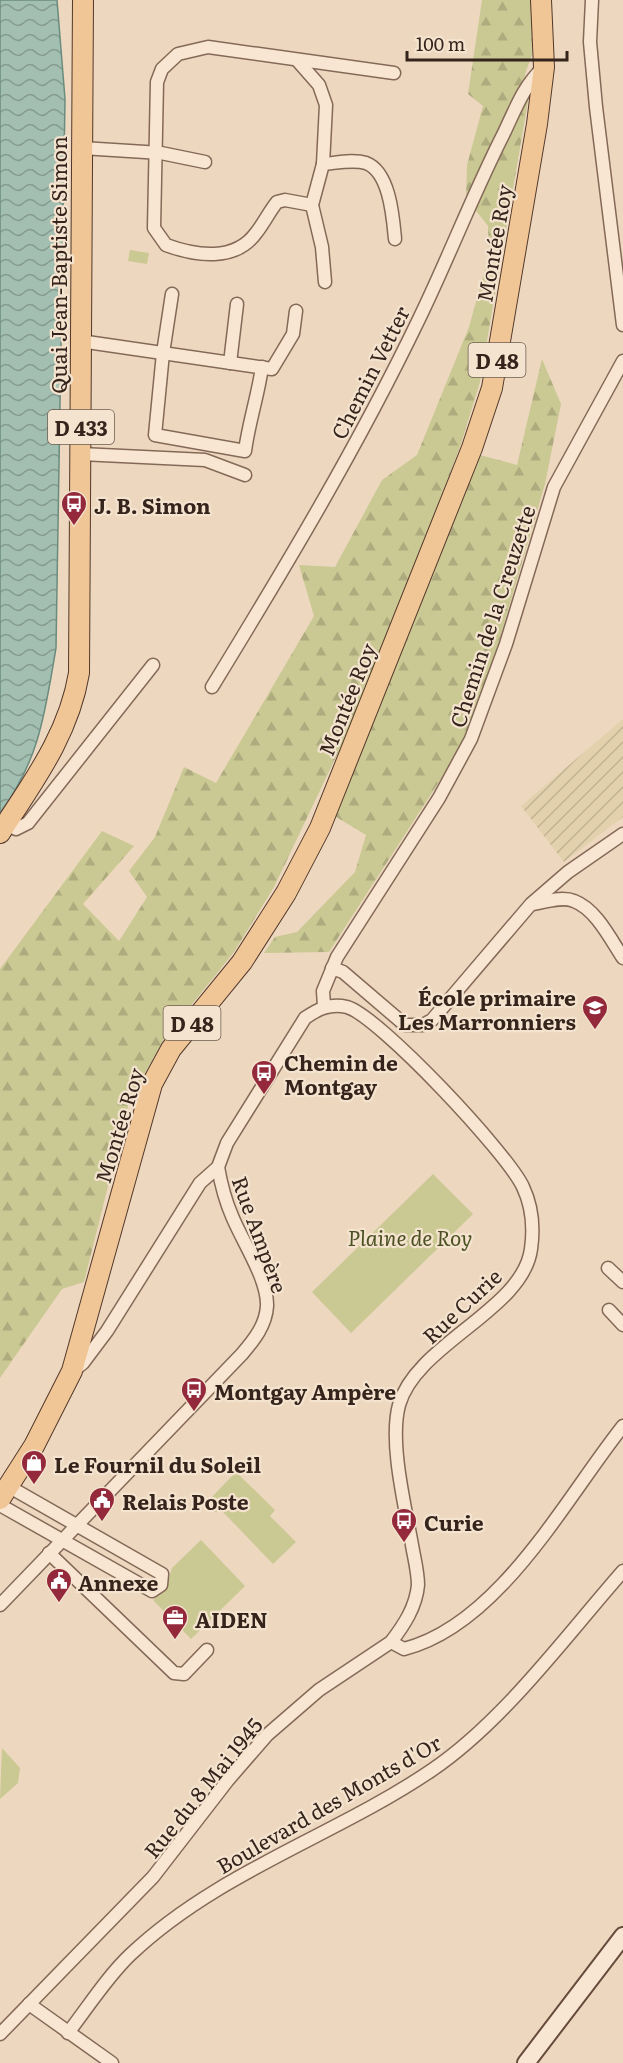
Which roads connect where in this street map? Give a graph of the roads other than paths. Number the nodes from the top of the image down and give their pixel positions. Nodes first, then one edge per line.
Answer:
1 (83, 0) edge
2 (541, 0) edge
3 (592, 0) edge
4 (297, 60) junction
5 (544, 67) junction
6 (394, 73) dead end
7 (82, 148) junction
8 (156, 152) junction
9 (205, 162) dead end
10 (323, 164) junction
11 (312, 205) junction
12 (395, 239) dead end
13 (325, 282) dead end
14 (172, 294) dead end
15 (237, 304) dead end
16 (296, 311) dead end
17 (623, 325) edge
18 (80, 340) junction
19 (163, 353) junction
20 (230, 363) junction
21 (622, 364) edge
22 (262, 367) junction
23 (81, 454) junction
24 (245, 475) dead end
25 (153, 664) dead end
26 (212, 687) dead end
27 (3, 829) edge
28 (623, 834) edge
29 (531, 904) junction
30 (623, 958) edge
31 (332, 968) junction
32 (324, 1006) junction
33 (218, 1167) junction
34 (608, 1268) dead end
35 (623, 1282) edge
36 (609, 1310) dead end
37 (623, 1325) edge
38 (72, 1371) junction
39 (623, 1426) edge
40 (4, 1492) edge
41 (0, 1505) edge
42 (77, 1525) junction
43 (62, 1540) junction
44 (49, 1553) junction
45 (623, 1571) edge
46 (0, 1605) edge
47 (391, 1642) junction
48 (207, 1650) dead end
49 (623, 1936) edge
50 (29, 2004) junction
51 (68, 2033) junction
52 (0, 2034) edge
53 (112, 2063) edge
54 (526, 2063) edge

1 - 7 main road, Quai Jean-Baptiste Simon / D 433
2 - 5 main road, Montée Roy / D 48
3 - 17 street
4 - 6 street
4 - 8 street
4 - 10 street
5 - 26 street, Chemin Vetter
5 - 38 main road, Montée Roy / D 48
7 - 8 street
7 - 18 main road, Quai Jean-Baptiste Simon / D 433
8 - 9 street
8 - 11 street
10 - 11 street
10 - 12 street
11 - 13 street
14 - 19 street
15 - 20 street
16 - 22 street
18 - 19 street
18 - 23 main road, Quai Jean-Baptiste Simon / D 433
19 - 20 street
19 - 22 street
20 - 22 street
21 - 31 street, Chemin de la Creuzette
23 - 24 street
23 - 27 main road, Quai Jean-Baptiste Simon / D 433
25 - 27 street
28 - 29 street
29 - 30 street
29 - 31 street
31 - 32 street, Chemin de la Creuzette
32 - 33 street
32 - 47 street, Rue Curie
33 - 38 street
33 - 42 street, Rue Ampère
34 - 35 street
36 - 37 street
38 - 40 main road, D 48
39 - 47 street
40 - 42 street
41 - 43 street
42 - 43 street, Rue Ampère
42 - 43 street
43 - 44 street, Rue Ampère
44 - 46 street, Rue Ampère
44 - 48 street
45 - 51 street, Boulevard des Monts d'Or
47 - 50 street, Rue du 8 Mai 1945
49 - 54 street
50 - 51 street
50 - 52 street, Rue du 8 Mai 1945
51 - 53 street

